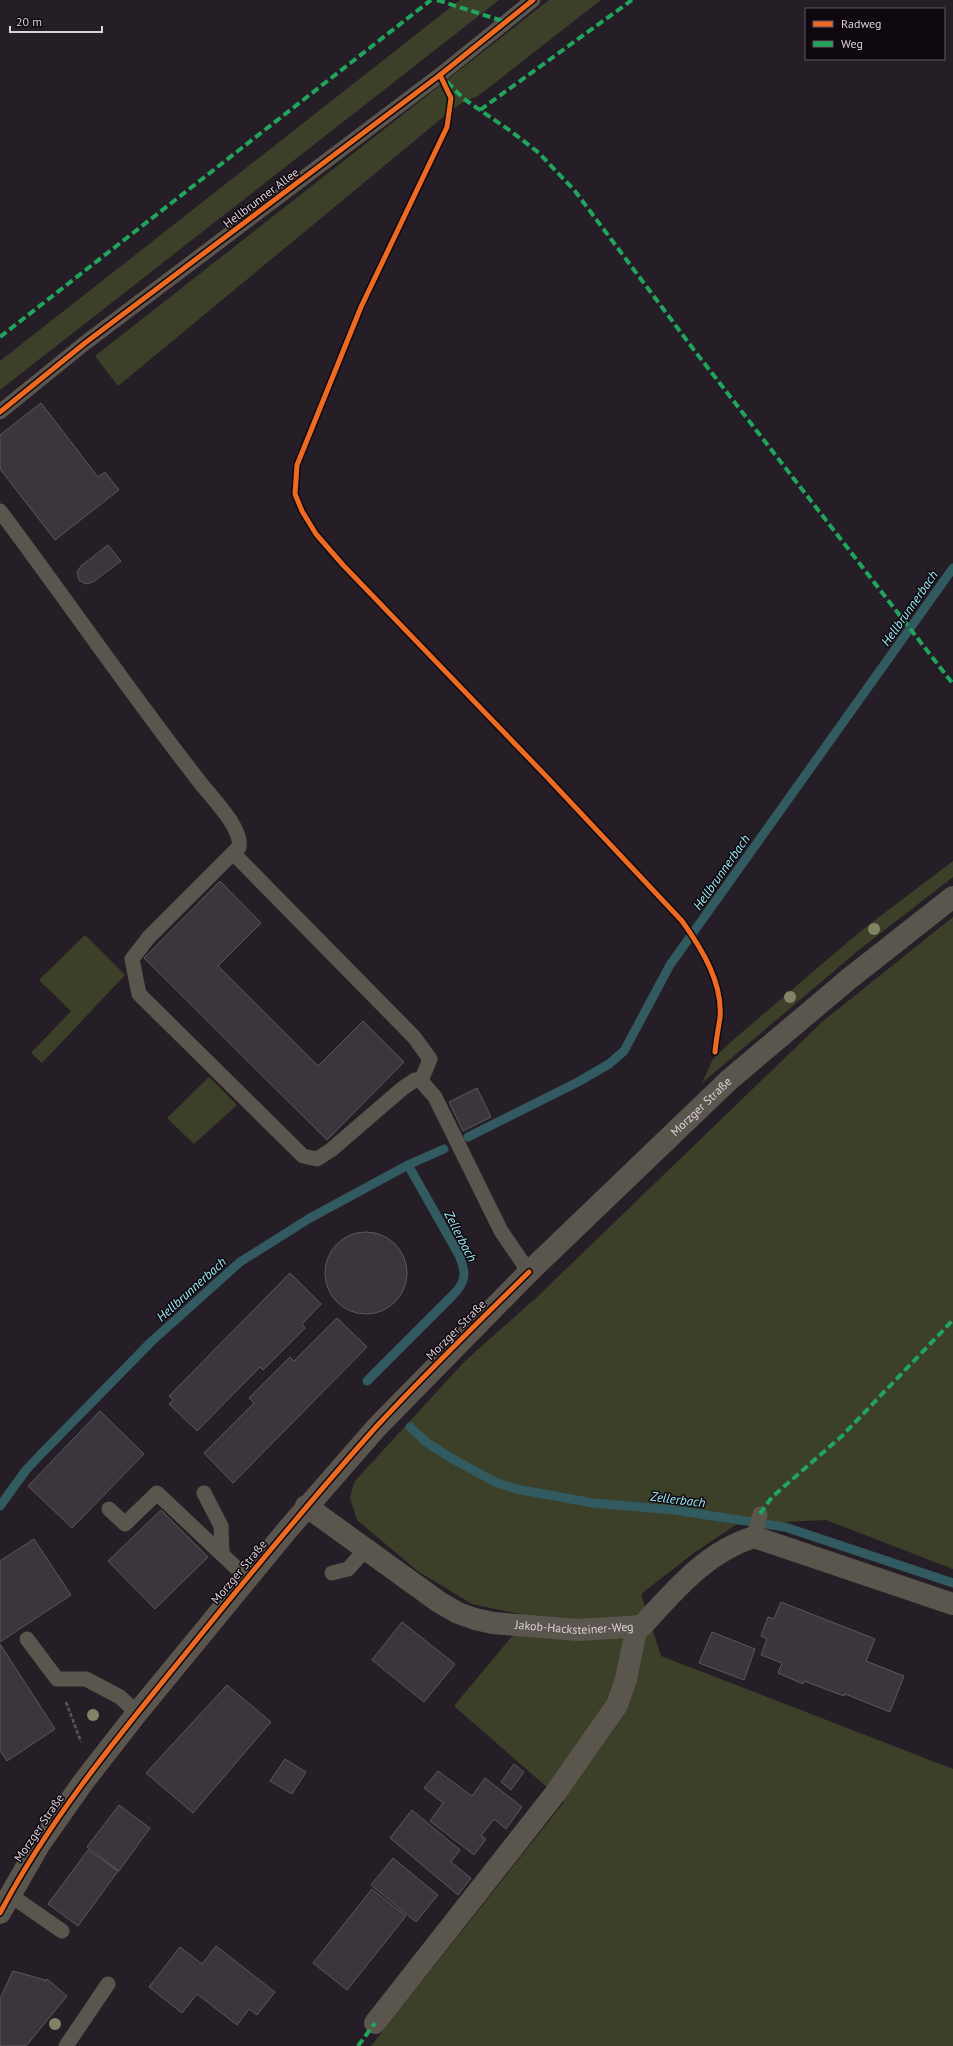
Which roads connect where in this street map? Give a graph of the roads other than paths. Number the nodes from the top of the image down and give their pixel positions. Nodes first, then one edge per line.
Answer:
1 (531, 1) edge
2 (0, 412) edge
3 (0, 511) edge
4 (233, 853) junction
5 (953, 897) edge
6 (421, 1081) junction
7 (529, 1272) junction
8 (204, 1493) dead end
9 (306, 1506) junction
10 (109, 1508) dead end
11 (760, 1514) dead end
12 (755, 1533) junction
13 (366, 1549) junction
14 (222, 1554) junction
15 (332, 1573) dead end
16 (247, 1578) junction
17 (953, 1604) edge
18 (637, 1626) junction
19 (27, 1639) dead end
20 (137, 1712) junction
21 (5, 1904) edge
22 (62, 1931) dead end
23 (108, 1984) dead end
24 (375, 2023) dead end
25 (66, 2046) edge

1 - 2 lane, Hellbrunner Allee
3 - 4 lane
4 - 6 lane
4 - 6 lane
5 - 7 street, Morzger Straße
6 - 7 lane
7 - 9 street, Morzger Straße
8 - 14 lane
9 - 13 street, Jakob-Hacksteiner-Weg
9 - 16 street, Morzger Straße
10 - 14 lane
11 - 12 lane
12 - 17 street
12 - 18 street, Jakob-Hacksteiner-Weg
13 - 15 lane
13 - 18 street, Jakob-Hacksteiner-Weg
14 - 16 lane
16 - 20 street, Morzger Straße
18 - 24 street
19 - 20 lane
20 - 21 street, Morzger Straße
21 - 22 lane
23 - 25 lane

